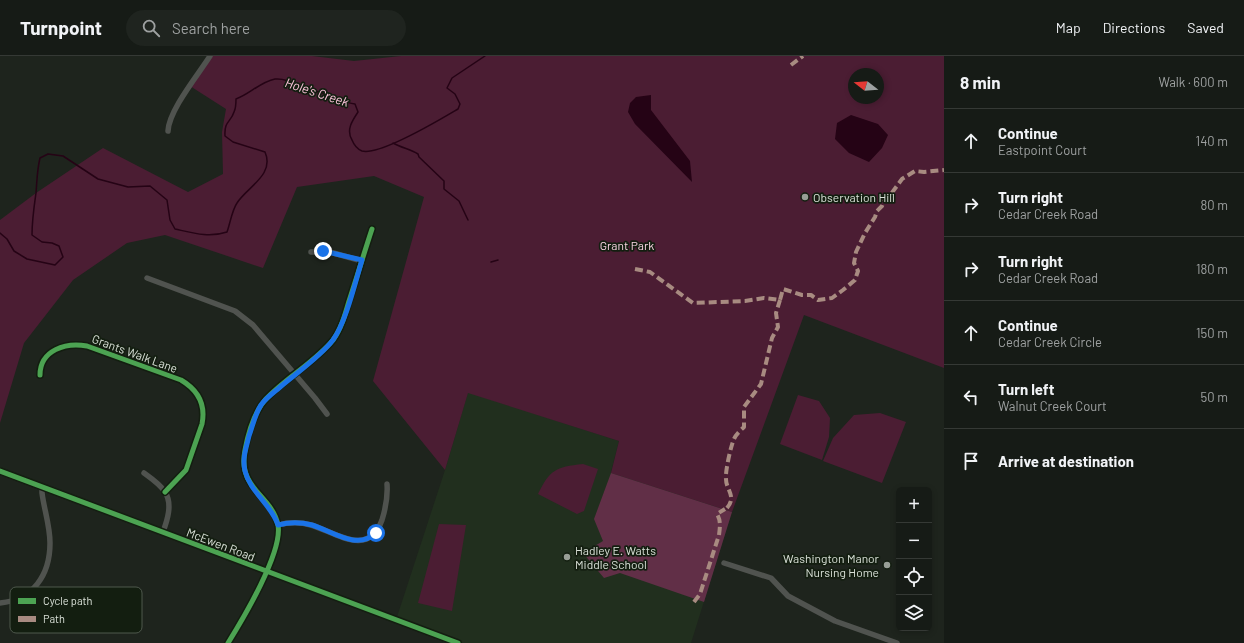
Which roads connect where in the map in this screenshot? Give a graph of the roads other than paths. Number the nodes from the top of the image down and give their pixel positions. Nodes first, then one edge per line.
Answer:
1 (210, 56) edge
2 (168, 132) dead end
3 (372, 229) dead end
4 (311, 252) dead end
5 (362, 260) junction
6 (147, 278) dead end
7 (295, 374) junction
8 (40, 375) dead end
9 (327, 414) dead end
10 (0, 471) edge
11 (144, 473) dead end
12 (387, 484) dead end
13 (42, 487) junction
14 (165, 492) junction
15 (278, 525) junction
16 (163, 532) junction
17 (724, 563) dead end
18 (267, 572) junction
19 (35, 587) edge
20 (10, 602) edge
21 (0, 603) edge
22 (228, 643) edge
23 (458, 643) edge
24 (897, 643) edge

1 - 2 street
3 - 5 street
4 - 5 street
5 - 7 street
6 - 7 street
7 - 9 street
7 - 15 street
8 - 14 street, Grants Walk Lane
10 - 13 street, McEwen Road
11 - 14 street
12 - 15 street
13 - 16 street, McEwen Road
13 - 19 street
14 - 16 street
15 - 18 street
16 - 18 street, McEwen Road
17 - 24 street
18 - 22 street
18 - 23 street, McEwen Road
20 - 21 street

